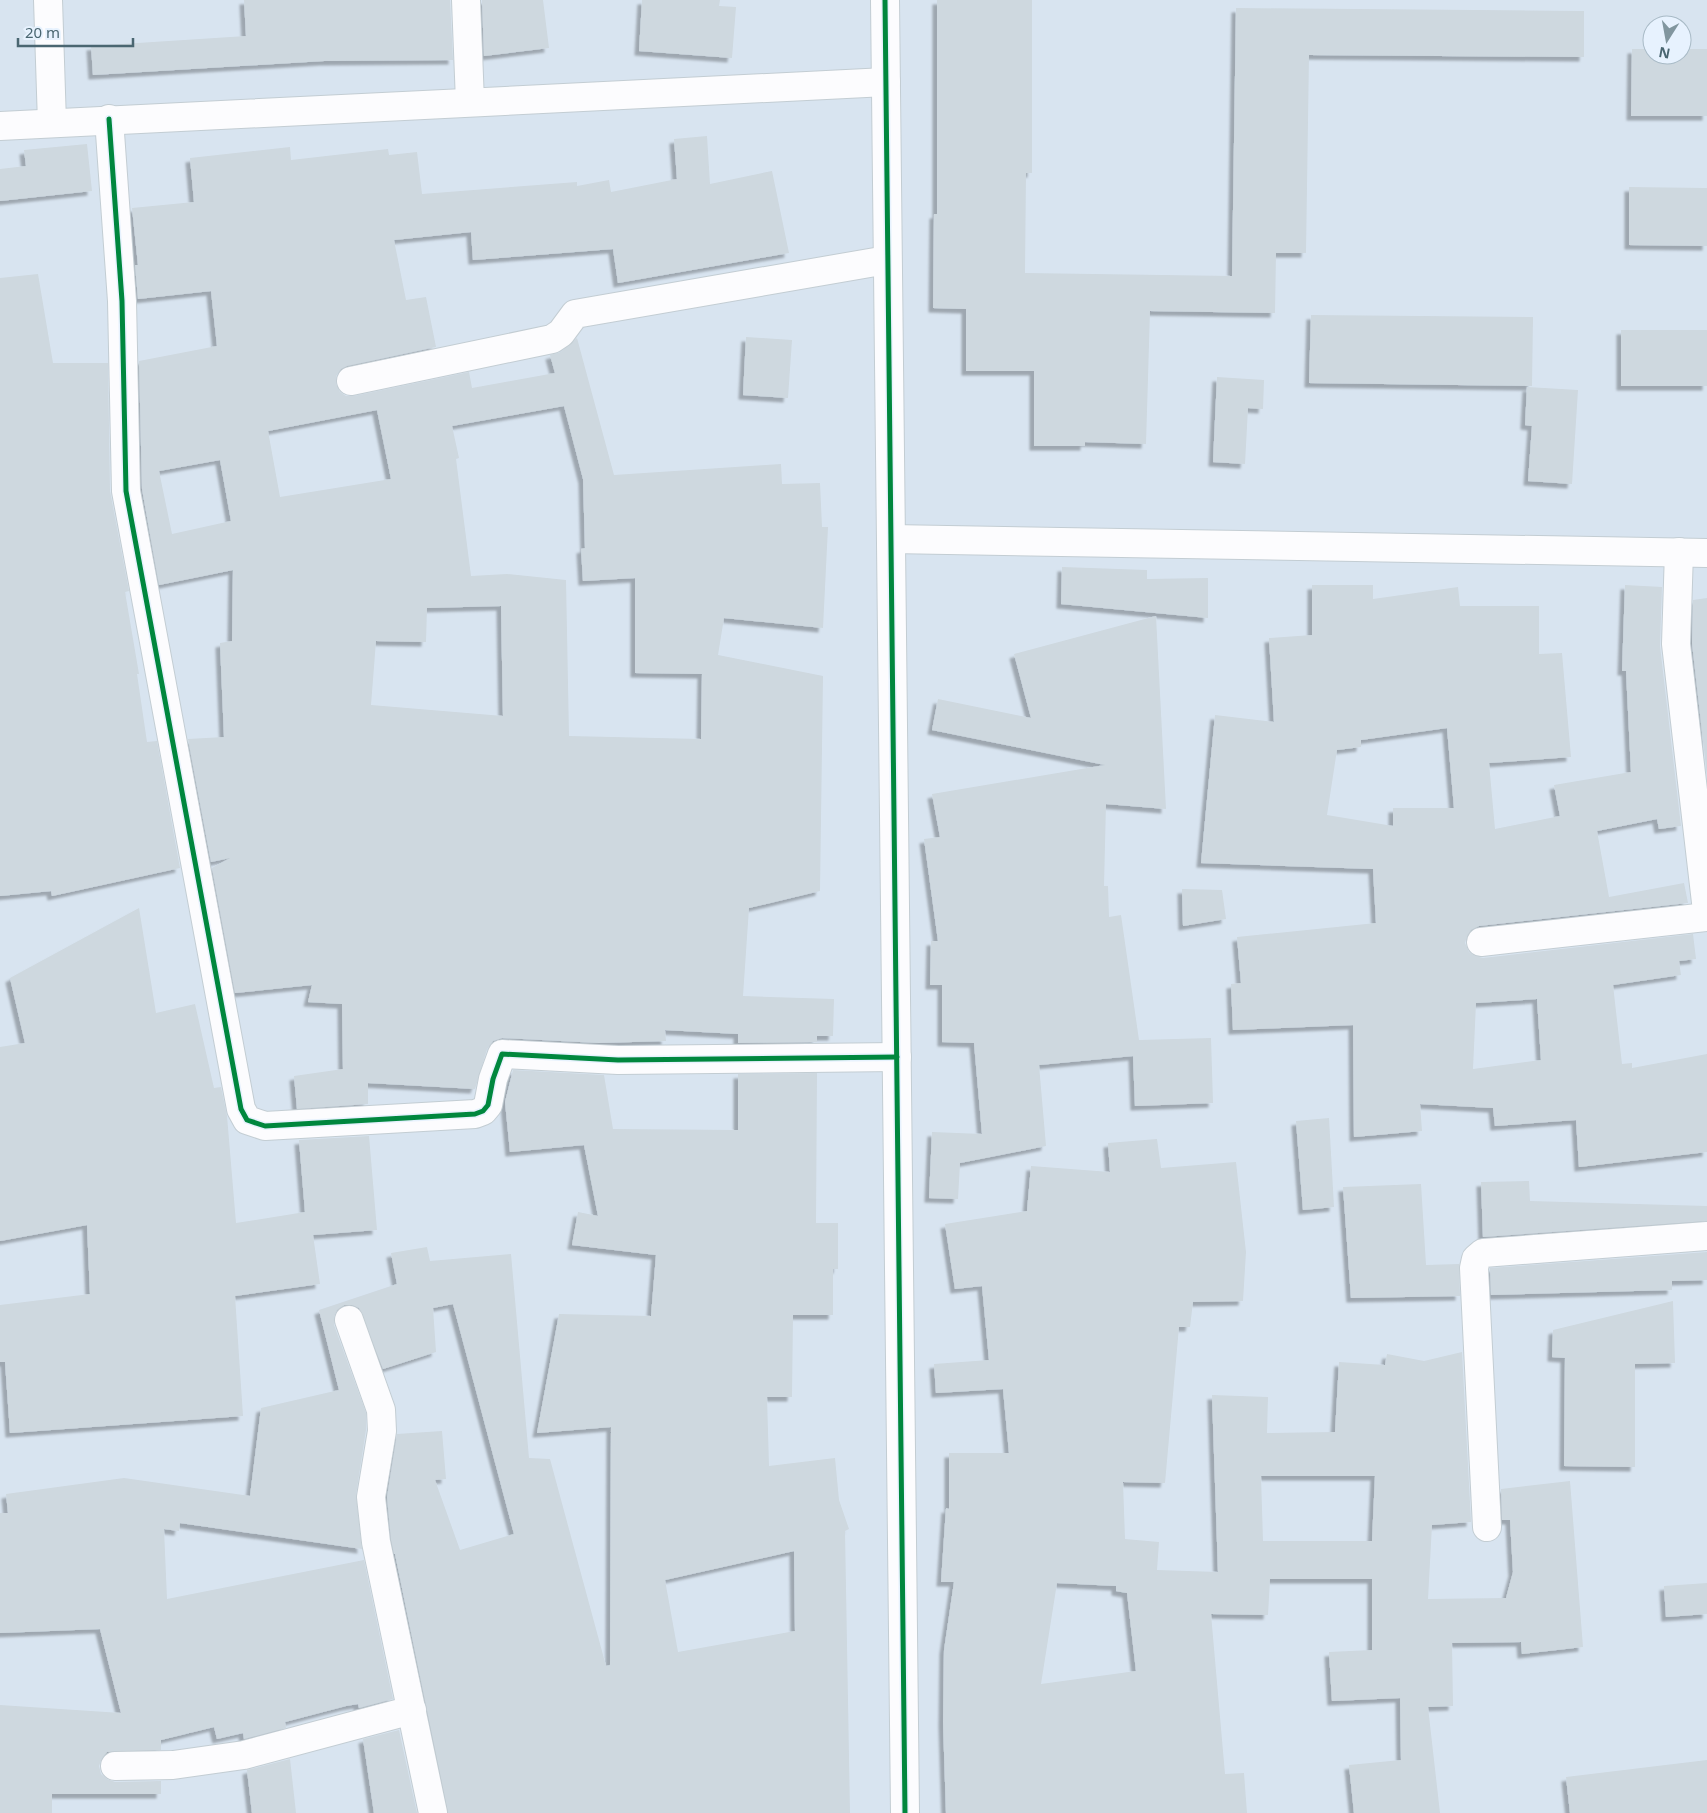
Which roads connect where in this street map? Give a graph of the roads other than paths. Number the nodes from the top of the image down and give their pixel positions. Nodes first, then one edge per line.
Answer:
1 (48, 0) edge
2 (466, 0) edge
3 (885, 0) edge
4 (886, 82) junction
5 (470, 102) junction
6 (109, 120) junction
7 (52, 123) junction
8 (0, 126) edge
9 (888, 260) junction
10 (351, 381) dead end
11 (891, 539) junction
12 (1679, 552) junction
13 (1707, 553) edge
14 (1707, 911) edge
15 (1707, 917) edge
16 (1481, 942) dead end
17 (897, 1057) junction
18 (1707, 1236) edge
19 (349, 1320) dead end
20 (1487, 1527) dead end
21 (412, 1710) junction
22 (115, 1766) dead end
23 (433, 1813) edge
24 (905, 1813) edge

1 - 7 street
2 - 5 street
3 - 4 street
4 - 5 street
4 - 9 street
5 - 6 street
6 - 7 street
6 - 17 street
7 - 8 street
9 - 10 street
9 - 11 street
11 - 12 street
11 - 17 street
12 - 13 street
12 - 14 street
15 - 16 street
17 - 24 street
18 - 20 street
19 - 21 street
21 - 22 street
21 - 23 street

